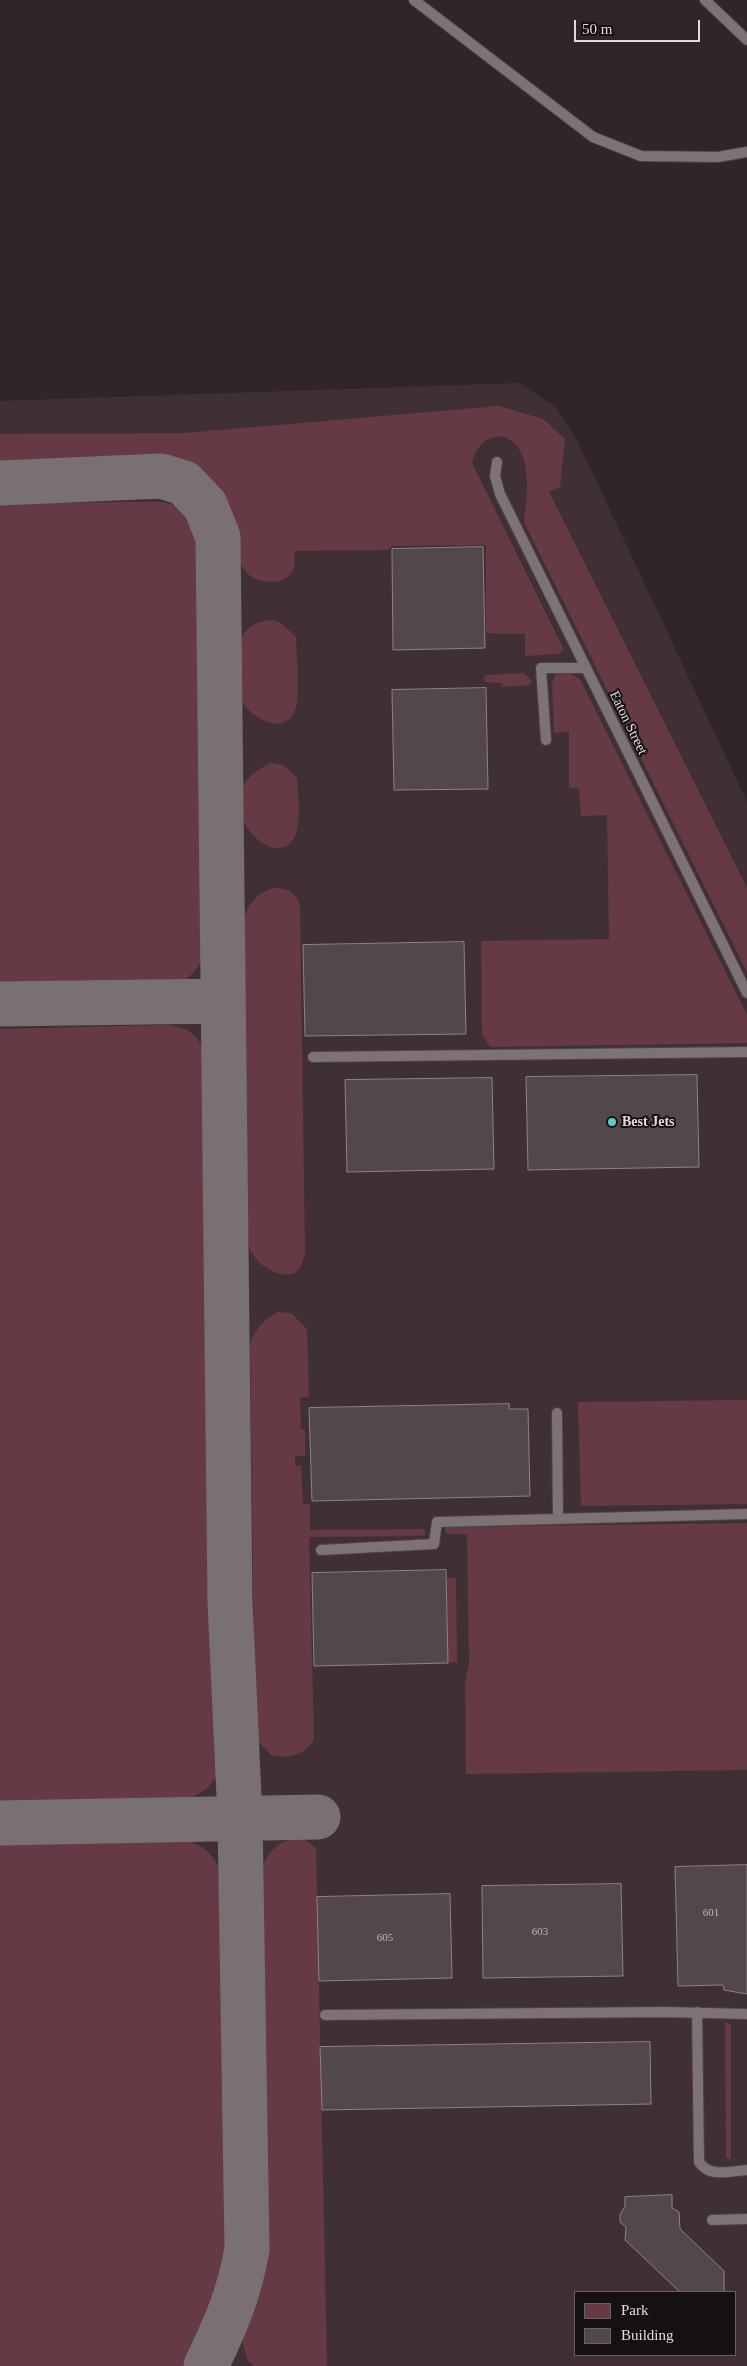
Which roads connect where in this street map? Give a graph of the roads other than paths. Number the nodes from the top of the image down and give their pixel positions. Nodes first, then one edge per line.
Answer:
1 (414, 0) edge
2 (704, 0) edge
3 (747, 40) edge
4 (747, 152) edge
5 (497, 462) dead end
6 (585, 668) junction
7 (546, 740) dead end
8 (747, 993) edge
9 (747, 1052) edge
10 (313, 1057) dead end
11 (557, 1413) dead end
12 (747, 1514) edge
13 (558, 1519) junction
14 (321, 1550) dead end
15 (697, 2012) junction
16 (747, 2014) edge
17 (325, 2015) dead end
18 (747, 2170) edge
19 (747, 2219) edge
20 (712, 2220) dead end

1 - 4 lane
2 - 3 lane
5 - 6 lane, Eaton Street
6 - 7 lane
6 - 8 lane, Eaton Street
9 - 10 lane
11 - 13 lane
12 - 13 lane
13 - 14 lane
15 - 16 lane
15 - 17 lane
15 - 18 lane
19 - 20 lane

